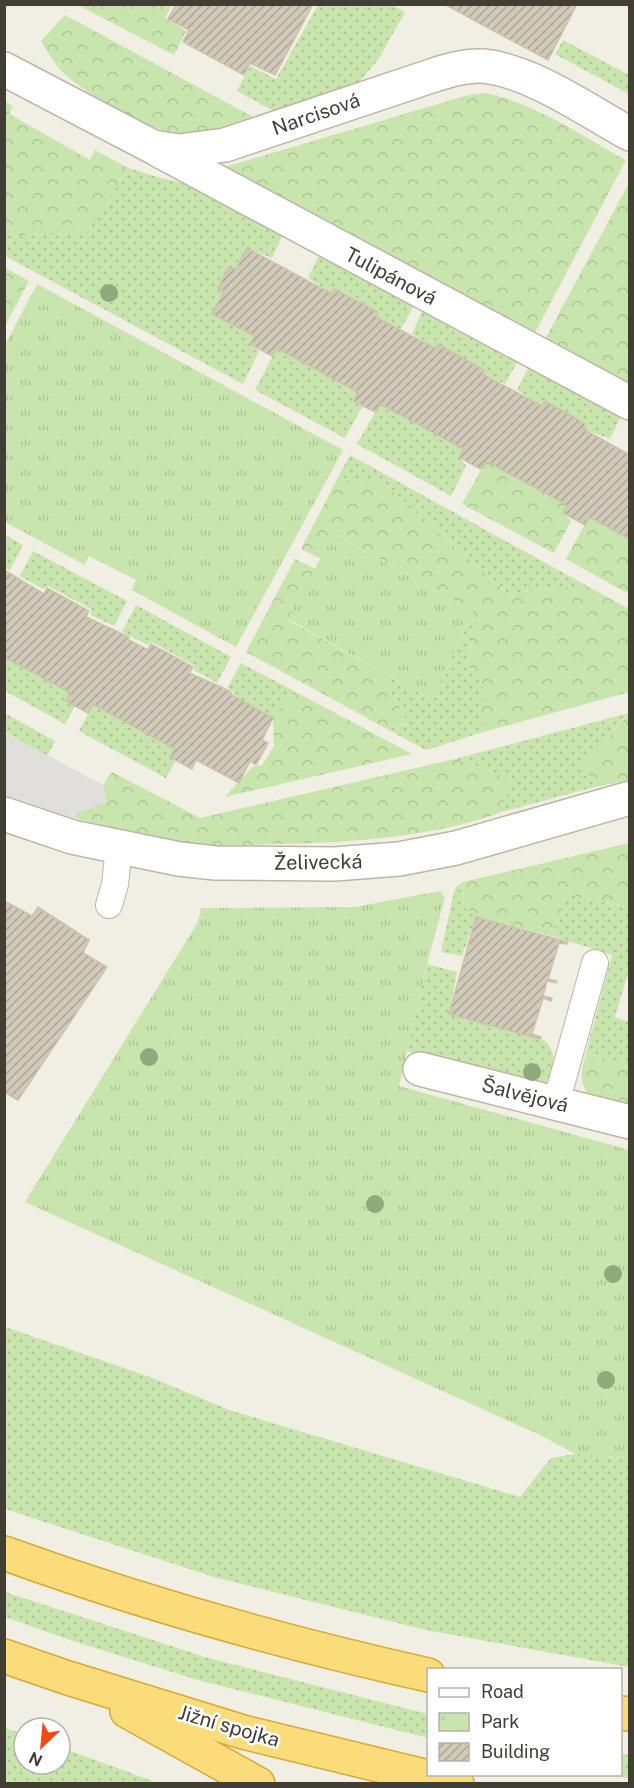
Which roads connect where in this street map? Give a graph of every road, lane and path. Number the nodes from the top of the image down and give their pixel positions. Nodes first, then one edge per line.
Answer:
1 (4, 69) edge
2 (630, 134) edge
3 (153, 147) junction
4 (630, 403) edge
5 (630, 798) edge
6 (4, 814) edge
7 (119, 848) junction
8 (109, 904) dead end
9 (595, 963) dead end
10 (420, 1069) dead end
11 (556, 1103) junction
12 (630, 1122) edge
13 (4, 1553) edge
14 (4, 1656) edge
15 (427, 1675) edge
16 (68, 1678) junction
17 (258, 1784) edge
18 (457, 1784) edge

1 - 3 street, Narcisová
2 - 3 street, Narcisová
3 - 4 street, Tulipánová
5 - 7 street, Želivecká
6 - 7 street, Želivecká
7 - 8 lane
9 - 11 lane
10 - 11 street, Šalvějová
11 - 12 street, Šalvějová
13 - 15 highway
14 - 16 highway, Jižní spojka
16 - 17 highway
16 - 18 highway, Jižní spojka

